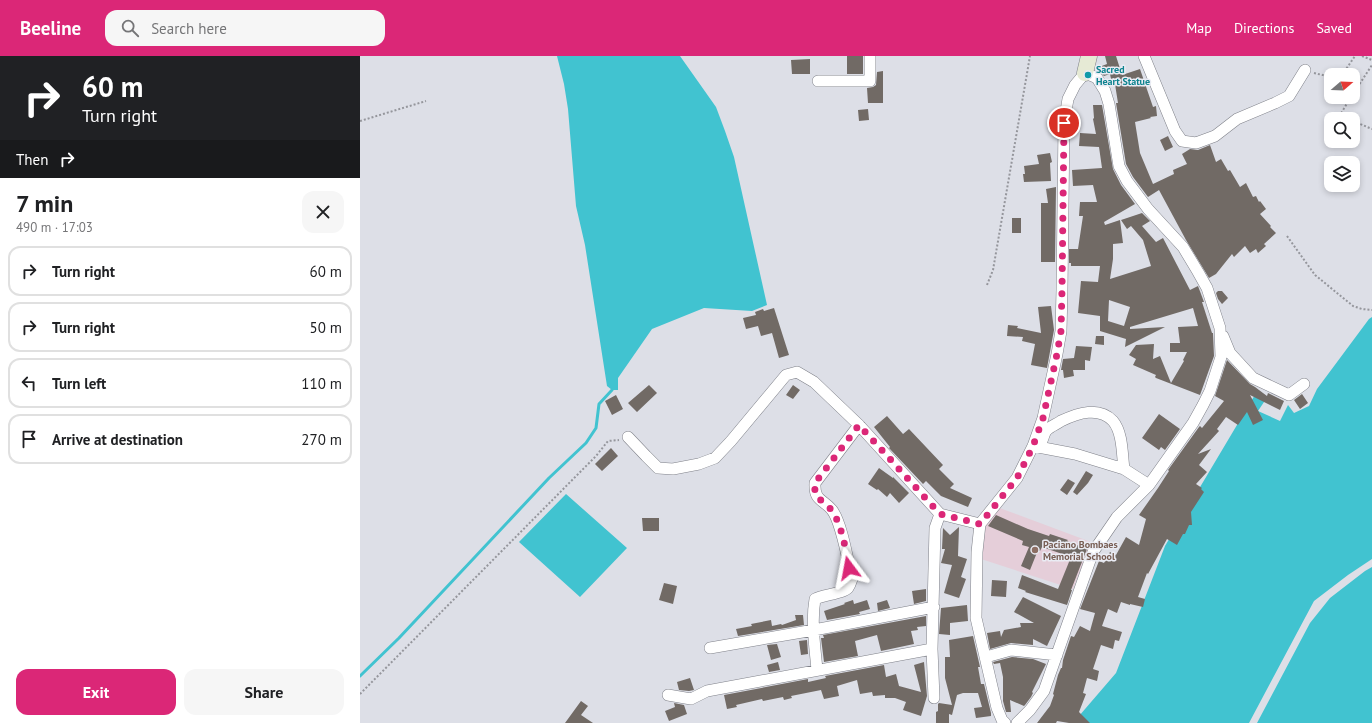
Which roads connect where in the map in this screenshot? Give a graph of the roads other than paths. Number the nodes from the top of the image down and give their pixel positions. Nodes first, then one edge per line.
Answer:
1 (870, 56) edge
2 (1089, 56) edge
3 (1144, 56) edge
4 (1305, 70) road end
5 (1085, 73) junction
6 (818, 82) dead end
7 (1220, 328) junction
8 (1304, 384) dead end
9 (859, 425) junction
10 (628, 438) road end
11 (1036, 446) junction
12 (1124, 469) junction
13 (1149, 485) junction
14 (940, 514) junction
15 (980, 524) junction
16 (934, 607) junction
17 (814, 630) junction
18 (710, 648) dead end
19 (932, 649) junction
20 (1057, 655) junction
21 (986, 657) junction
22 (817, 670) junction
23 (668, 695) dead end
24 (934, 698) dead end
25 (1006, 723) edge
26 (1017, 723) edge

1 - 6 street
2 - 5 street
3 - 4 street
5 - 7 street
5 - 11 street
7 - 8 street
7 - 13 street
9 - 10 street
9 - 14 street
9 - 17 street
11 - 12 street
11 - 12 street
11 - 15 street
12 - 13 street
13 - 20 street
14 - 15 street
14 - 16 street
15 - 21 street
16 - 17 street
16 - 19 street
17 - 18 street
17 - 22 street
19 - 22 street
19 - 24 street
20 - 21 street
20 - 26 street
21 - 25 street
22 - 23 street

